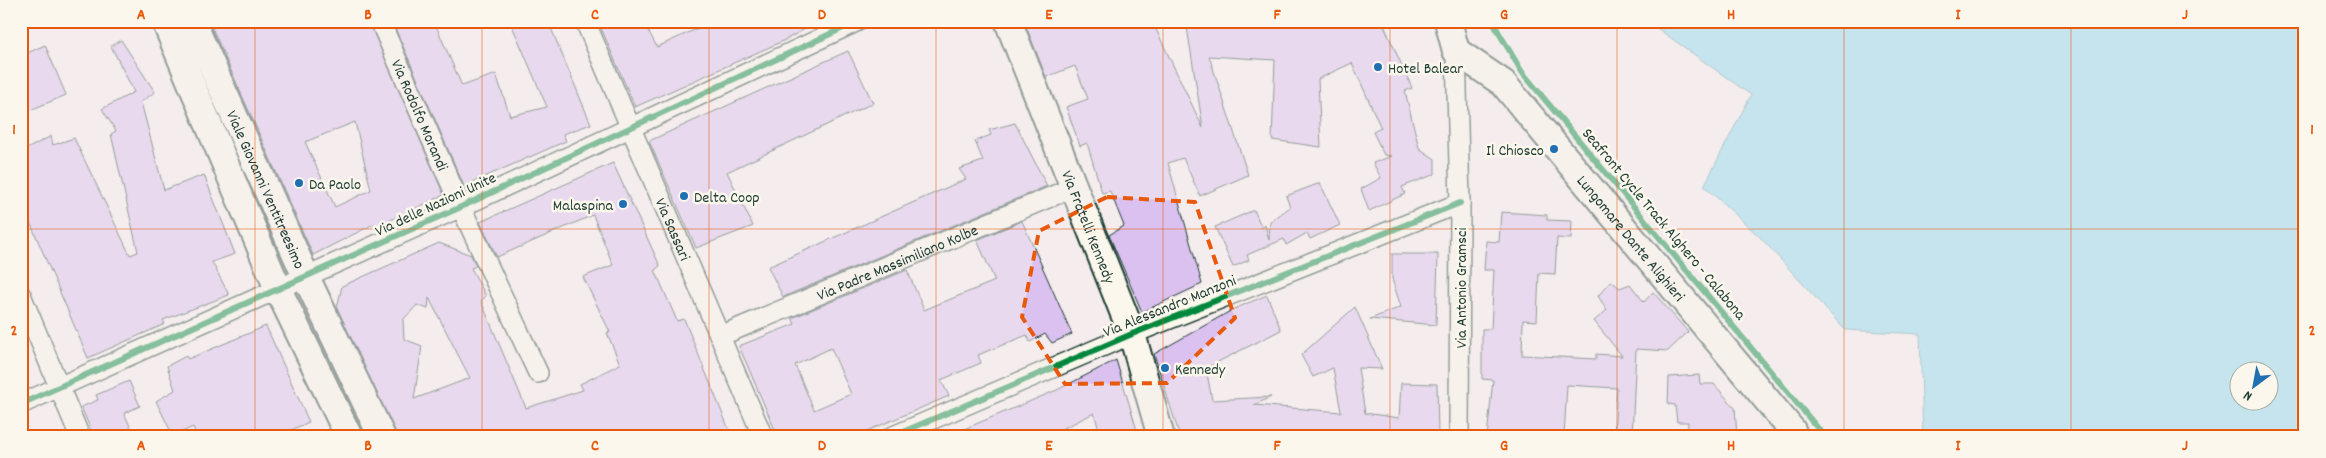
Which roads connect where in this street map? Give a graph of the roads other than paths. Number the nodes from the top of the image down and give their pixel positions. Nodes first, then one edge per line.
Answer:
1 (165, 21) edge
2 (192, 21) edge
3 (380, 21) edge
4 (586, 21) edge
5 (858, 21) edge
6 (1008, 21) edge
7 (1448, 21) edge
8 (1456, 51) junction
9 (212, 99) junction
10 (631, 126) junction
11 (1074, 188) junction
12 (1460, 203) junction
13 (461, 207) junction
14 (306, 277) junction
15 (278, 289) junction
16 (21, 295) edge
17 (1132, 334) junction
18 (720, 336) junction
19 (538, 373) dead end
20 (60, 388) junction
21 (21, 404) edge
22 (80, 437) edge
23 (349, 437) edge
24 (382, 437) edge
25 (763, 437) edge
26 (891, 437) edge
27 (1161, 437) edge
28 (1459, 437) edge
29 (1795, 437) edge

1 - 9 street, Viale Giovanni Ventitreesimo
2 - 9 street, Viale Giovanni Ventitreesimo
3 - 13 street, Via Rodolfo Morandi
4 - 10 street, Via Sassari
5 - 10 street, Via delle Nazioni Unite
6 - 11 street, Via Fratelli Kennedy
7 - 8 street, Via Antonio Gramsci
8 - 12 street, Via Antonio Gramsci
8 - 29 street, Lungomare Dante Alighieri
9 - 14 street, Viale Giovanni Ventitreesimo
9 - 15 street, Viale Giovanni Ventitreesimo
10 - 13 street, Via delle Nazioni Unite
10 - 18 street, Via Sassari
11 - 17 street, Via Fratelli Kennedy
11 - 18 street, Via Padre Massimiliano Kolbe
12 - 17 street, Via Alessandro Manzoni
12 - 28 street, Via Antonio Gramsci
13 - 14 street, Via delle Nazioni Unite
13 - 19 street, Via Rodolfo Morandi
14 - 15 street, Via delle Nazioni Unite
14 - 24 street, Viale Giovanni Ventitreesimo
15 - 20 street, Via delle Nazioni Unite
15 - 23 street, Viale Giovanni Ventitreesimo
16 - 20 street
17 - 26 street, Via Alessandro Manzoni
17 - 27 street, Via Fratelli Kennedy
18 - 25 street, Via Sassari
20 - 21 street, Via delle Nazioni Unite
20 - 22 street

